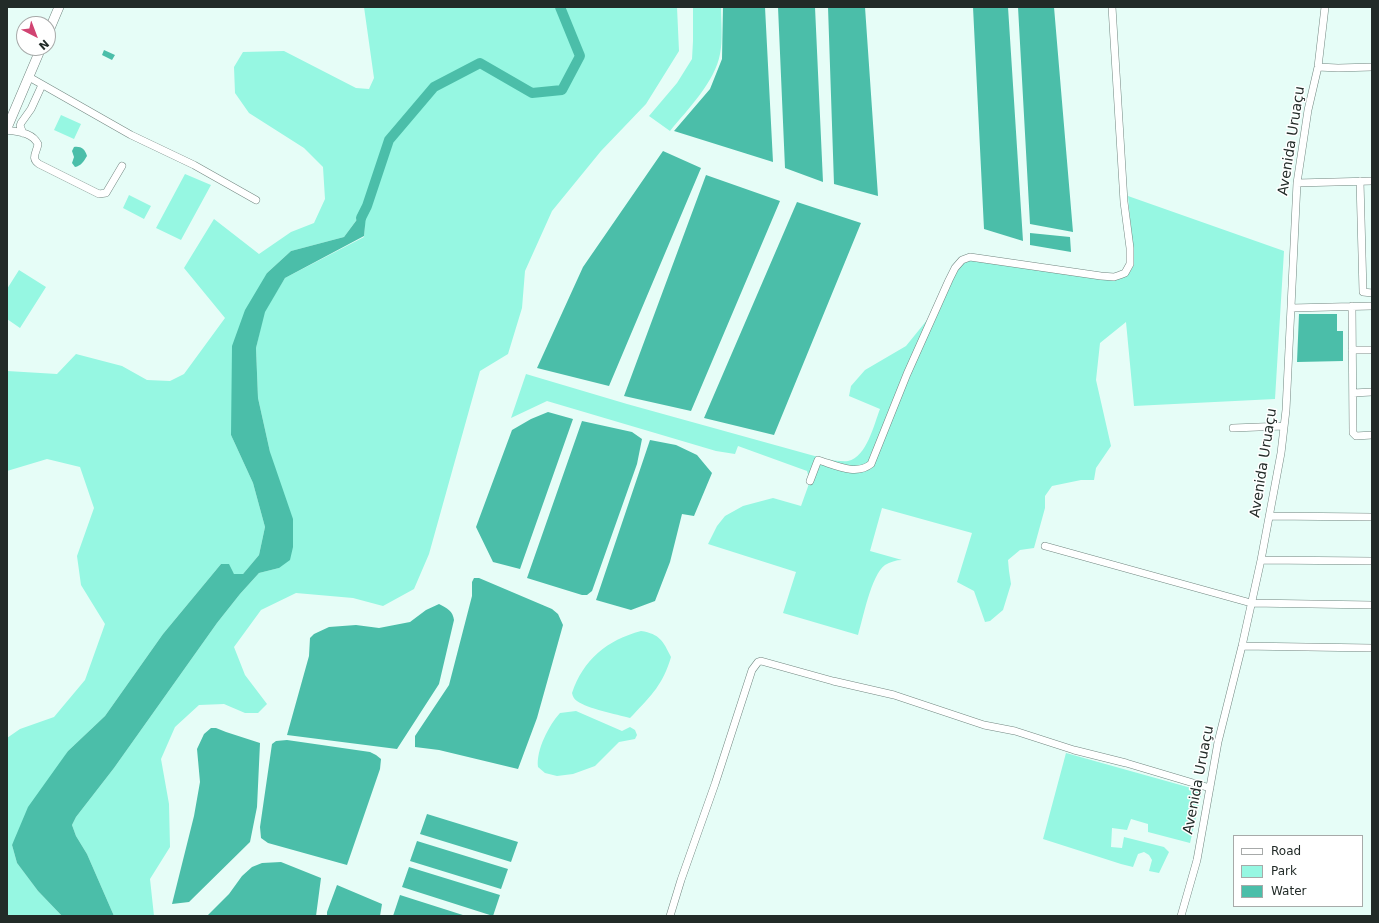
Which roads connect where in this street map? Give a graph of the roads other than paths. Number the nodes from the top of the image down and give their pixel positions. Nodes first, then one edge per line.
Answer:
1 (1112, 7) edge
2 (1325, 7) edge
3 (38, 56) edge
4 (1318, 67) junction
5 (1372, 67) edge
6 (29, 77) junction
7 (42, 85) junction
8 (7, 129) edge
9 (23, 132) junction
10 (122, 166) dead end
11 (1360, 181) junction
12 (1372, 181) edge
13 (1297, 183) junction
14 (256, 200) dead end
15 (1372, 293) edge
16 (1352, 306) junction
17 (1372, 306) edge
18 (1291, 308) junction
19 (1352, 350) junction
20 (1372, 350) edge
21 (1372, 392) edge
22 (1353, 393) junction
23 (1284, 426) junction
24 (1233, 428) dead end
25 (1372, 436) edge
26 (810, 481) dead end
27 (1269, 516) junction
28 (1372, 517) edge
29 (1045, 546) dead end
30 (1261, 560) junction
31 (1372, 562) edge
32 (1251, 603) junction
33 (1372, 605) edge
34 (1242, 646) junction
35 (1372, 648) edge
36 (1210, 788) junction
37 (670, 916) edge
38 (1181, 916) edge

1 - 26 street
2 - 4 street, Avenida Uruaçu
3 - 6 main road
4 - 5 street
4 - 13 street, Avenida Uruaçu
6 - 7 street
6 - 8 main road
7 - 9 street
7 - 14 street
8 - 9 street
9 - 10 street
11 - 12 street
11 - 13 street
11 - 15 street
13 - 18 street, Avenida Uruaçu
16 - 17 street
16 - 18 street
16 - 19 street
18 - 23 street, Avenida Uruaçu
19 - 20 street
19 - 22 street
21 - 22 street
22 - 25 street
23 - 24 street
23 - 27 street, Avenida Uruaçu
27 - 28 street
27 - 30 street, Avenida Uruaçu
29 - 32 street
30 - 31 street
30 - 32 street, Avenida Uruaçu
32 - 33 street
32 - 34 street, Avenida Uruaçu
34 - 35 street
34 - 36 street, Avenida Uruaçu
36 - 37 street
36 - 38 street, Avenida Uruaçu

